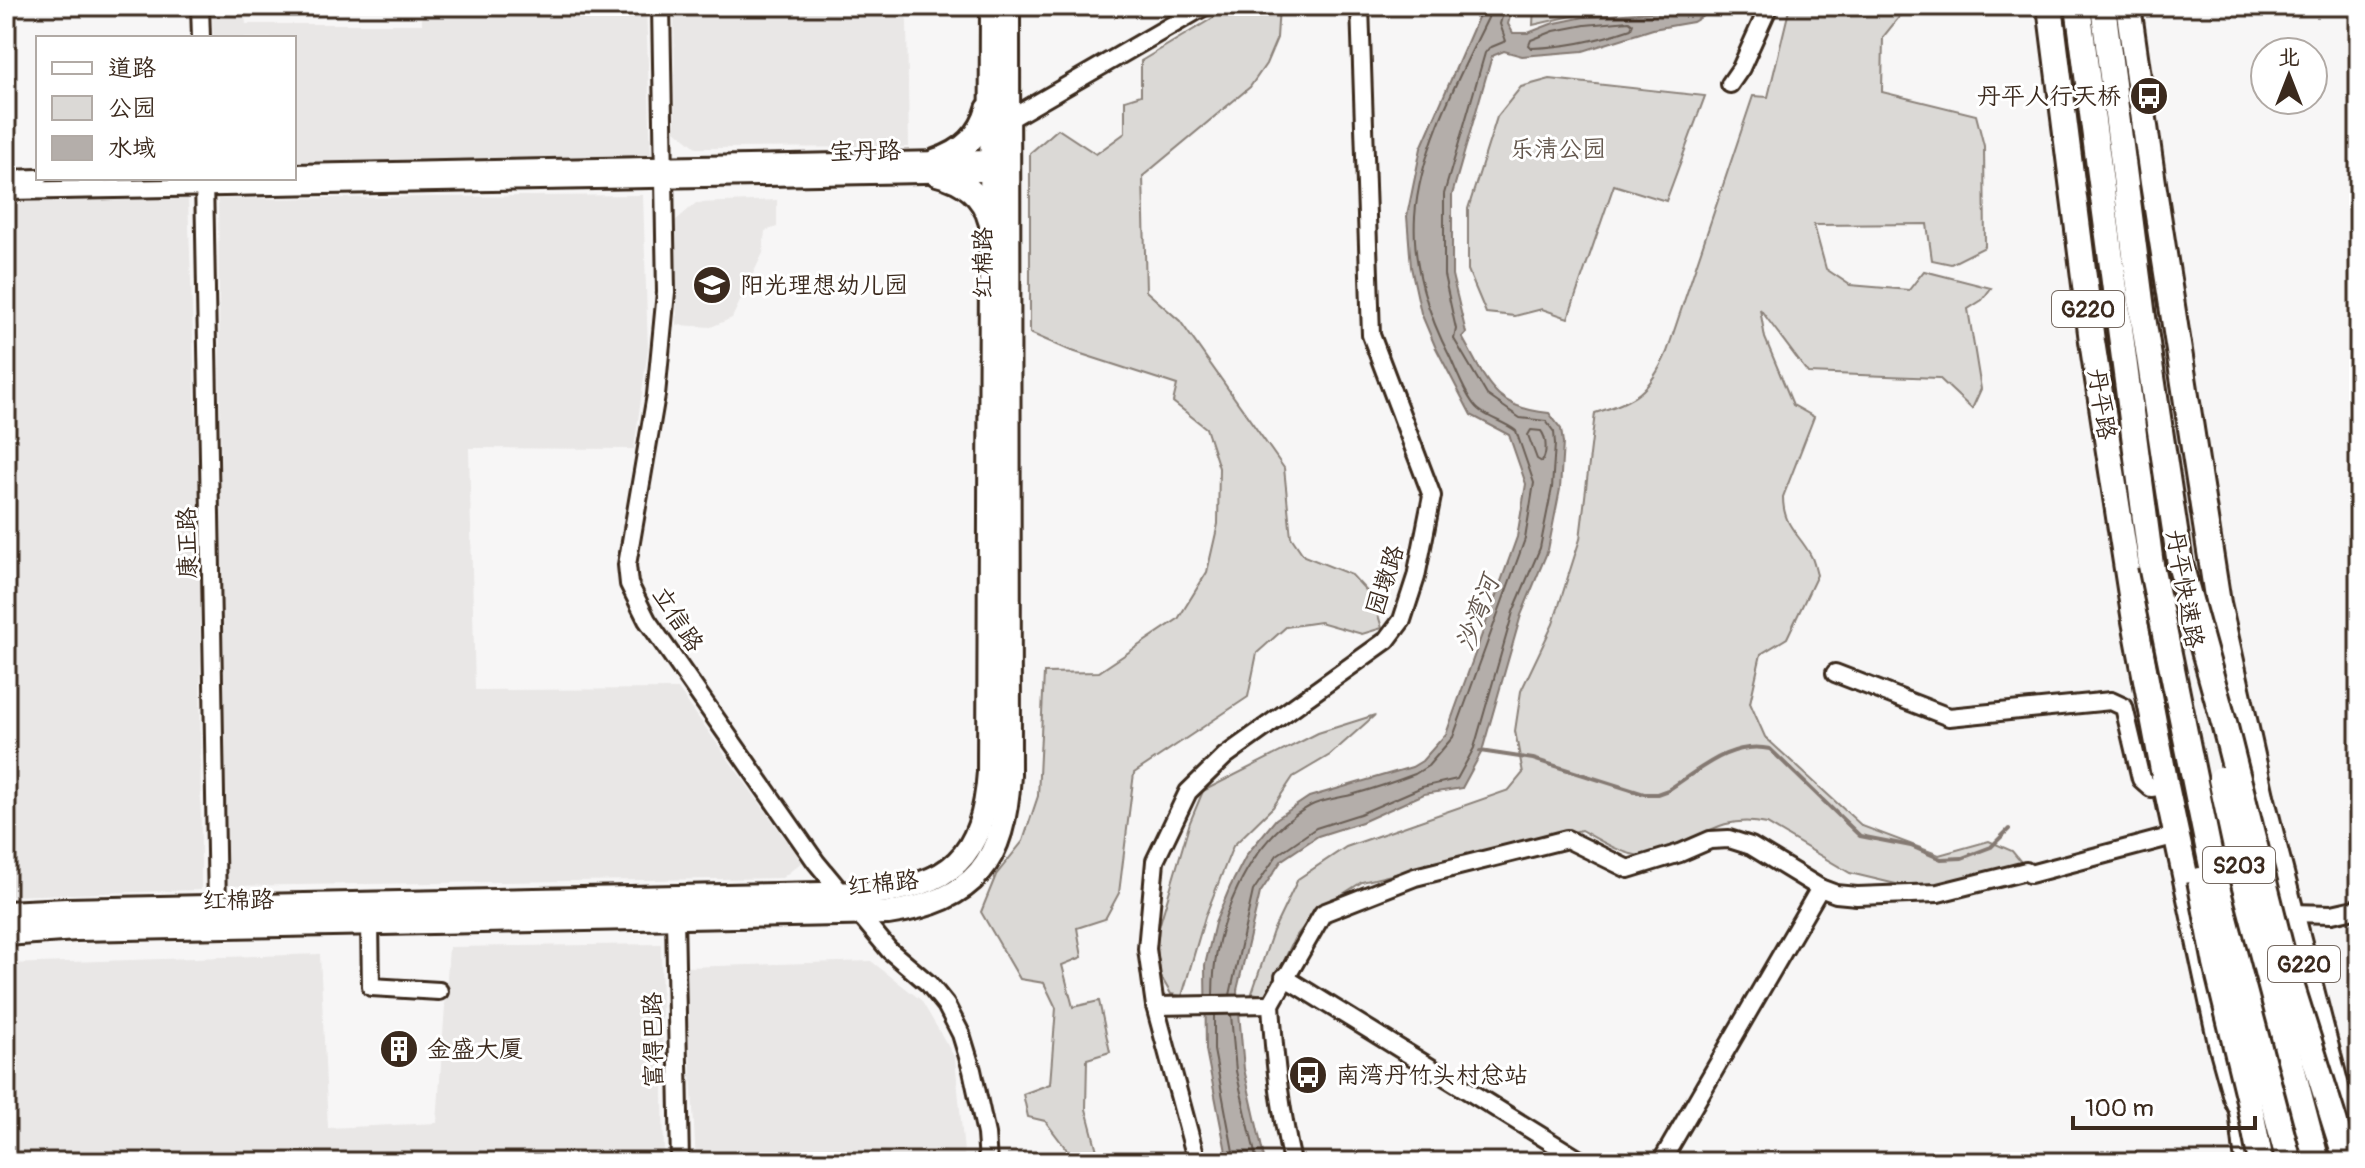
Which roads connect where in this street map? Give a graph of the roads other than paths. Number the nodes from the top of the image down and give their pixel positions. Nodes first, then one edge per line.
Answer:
1 (200, 6) edge
2 (661, 6) edge
3 (992, 6) edge
4 (1008, 6) edge
5 (1205, 6) edge
6 (1360, 6) edge
7 (1769, 6) edge
8 (2050, 6) edge
9 (2058, 6) edge
10 (2078, 6) edge
11 (2103, 6) edge
12 (2126, 6) edge
13 (201, 36) edge
14 (1730, 84) dead end
15 (992, 96) junction
16 (2065, 114) junction
17 (1008, 120) junction
18 (997, 166) junction
19 (937, 167) junction
20 (664, 172) junction
21 (296, 173) edge
22 (36, 178) edge
23 (6, 179) edge
24 (204, 183) edge
25 (2153, 183) junction
26 (6, 191) edge
27 (2076, 199) junction
28 (991, 228) junction
29 (2160, 429) junction
30 (2134, 434) junction
31 (2180, 564) junction
32 (2151, 565) junction
33 (1835, 673) dead end
34 (2166, 786) junction
35 (2177, 835) junction
36 (1820, 888) junction
37 (843, 894) junction
38 (217, 907) junction
39 (2359, 908) edge
40 (6, 913) edge
41 (2291, 913) junction
42 (859, 914) junction
43 (675, 917) junction
44 (370, 923) junction
45 (6, 934) edge
46 (2198, 934) junction
47 (1284, 977) junction
48 (439, 991) dead end
49 (1271, 1004) junction
50 (1155, 1006) junction
51 (2236, 1097) junction
52 (680, 1162) edge
53 (988, 1162) edge
54 (1197, 1162) edge
55 (1292, 1162) edge
56 (1583, 1162) edge
57 (1661, 1162) edge
58 (2244, 1162) edge
59 (2261, 1162) edge
60 (2267, 1162) edge
61 (2289, 1162) edge
62 (2317, 1162) edge
63 (2347, 1162) edge
64 (2354, 1162) edge

1 - 13 street
2 - 20 street, 立信路
3 - 15 main road, 红棉路
4 - 17 main road, 红棉路
5 - 17 street
6 - 50 street, 园墩路
7 - 14 street
8 - 16 highway, 丹平路 / G220
9 - 16 highway
10 - 30 highway, 丹平快速路
11 - 29 highway, 丹平快速路
12 - 25 highway, G220
15 - 18 main road, 红棉路
15 - 19 main road
16 - 27 highway, 丹平路 / G220
17 - 18 main road, 红棉路
18 - 19 street, 宝丹路
18 - 28 main road, 红棉路
18 - 42 main road, 红棉路
19 - 20 street, 宝丹路
19 - 28 main road
20 - 21 street, 宝丹路
20 - 24 street, 宝丹路
20 - 37 street, 立信路
22 - 23 street
24 - 26 street, 宝丹路
24 - 38 street, 康正路
25 - 29 highway
25 - 41 highway, G220
27 - 30 highway
27 - 34 highway, 丹平路 / G220
28 - 37 main road, 红棉路
29 - 31 highway, 丹平快速路
30 - 32 highway, 丹平快速路
31 - 62 highway, 丹平快速路 / S203, bridge
31 - 63 highway, bridge
32 - 59 highway, bridge
32 - 61 highway, 丹平快速路 / S203, bridge
33 - 34 street
34 - 35 highway, G220
35 - 36 street
35 - 46 highway, G220
36 - 47 street
36 - 57 street
37 - 38 main road, 红棉路
37 - 42 street, 立信路
38 - 40 main road, 红棉路
39 - 41 street
41 - 46 highway
41 - 64 highway, G220
42 - 43 main road, 红棉路
42 - 53 street, 立信路
43 - 44 main road, 红棉路
43 - 52 street, 富得巴路
44 - 45 main road, 红棉路
44 - 48 street
46 - 51 highway, G220
47 - 49 street
47 - 56 street
49 - 50 street
49 - 55 street
50 - 54 street, 园墩路
51 - 58 street
51 - 60 highway, G220

